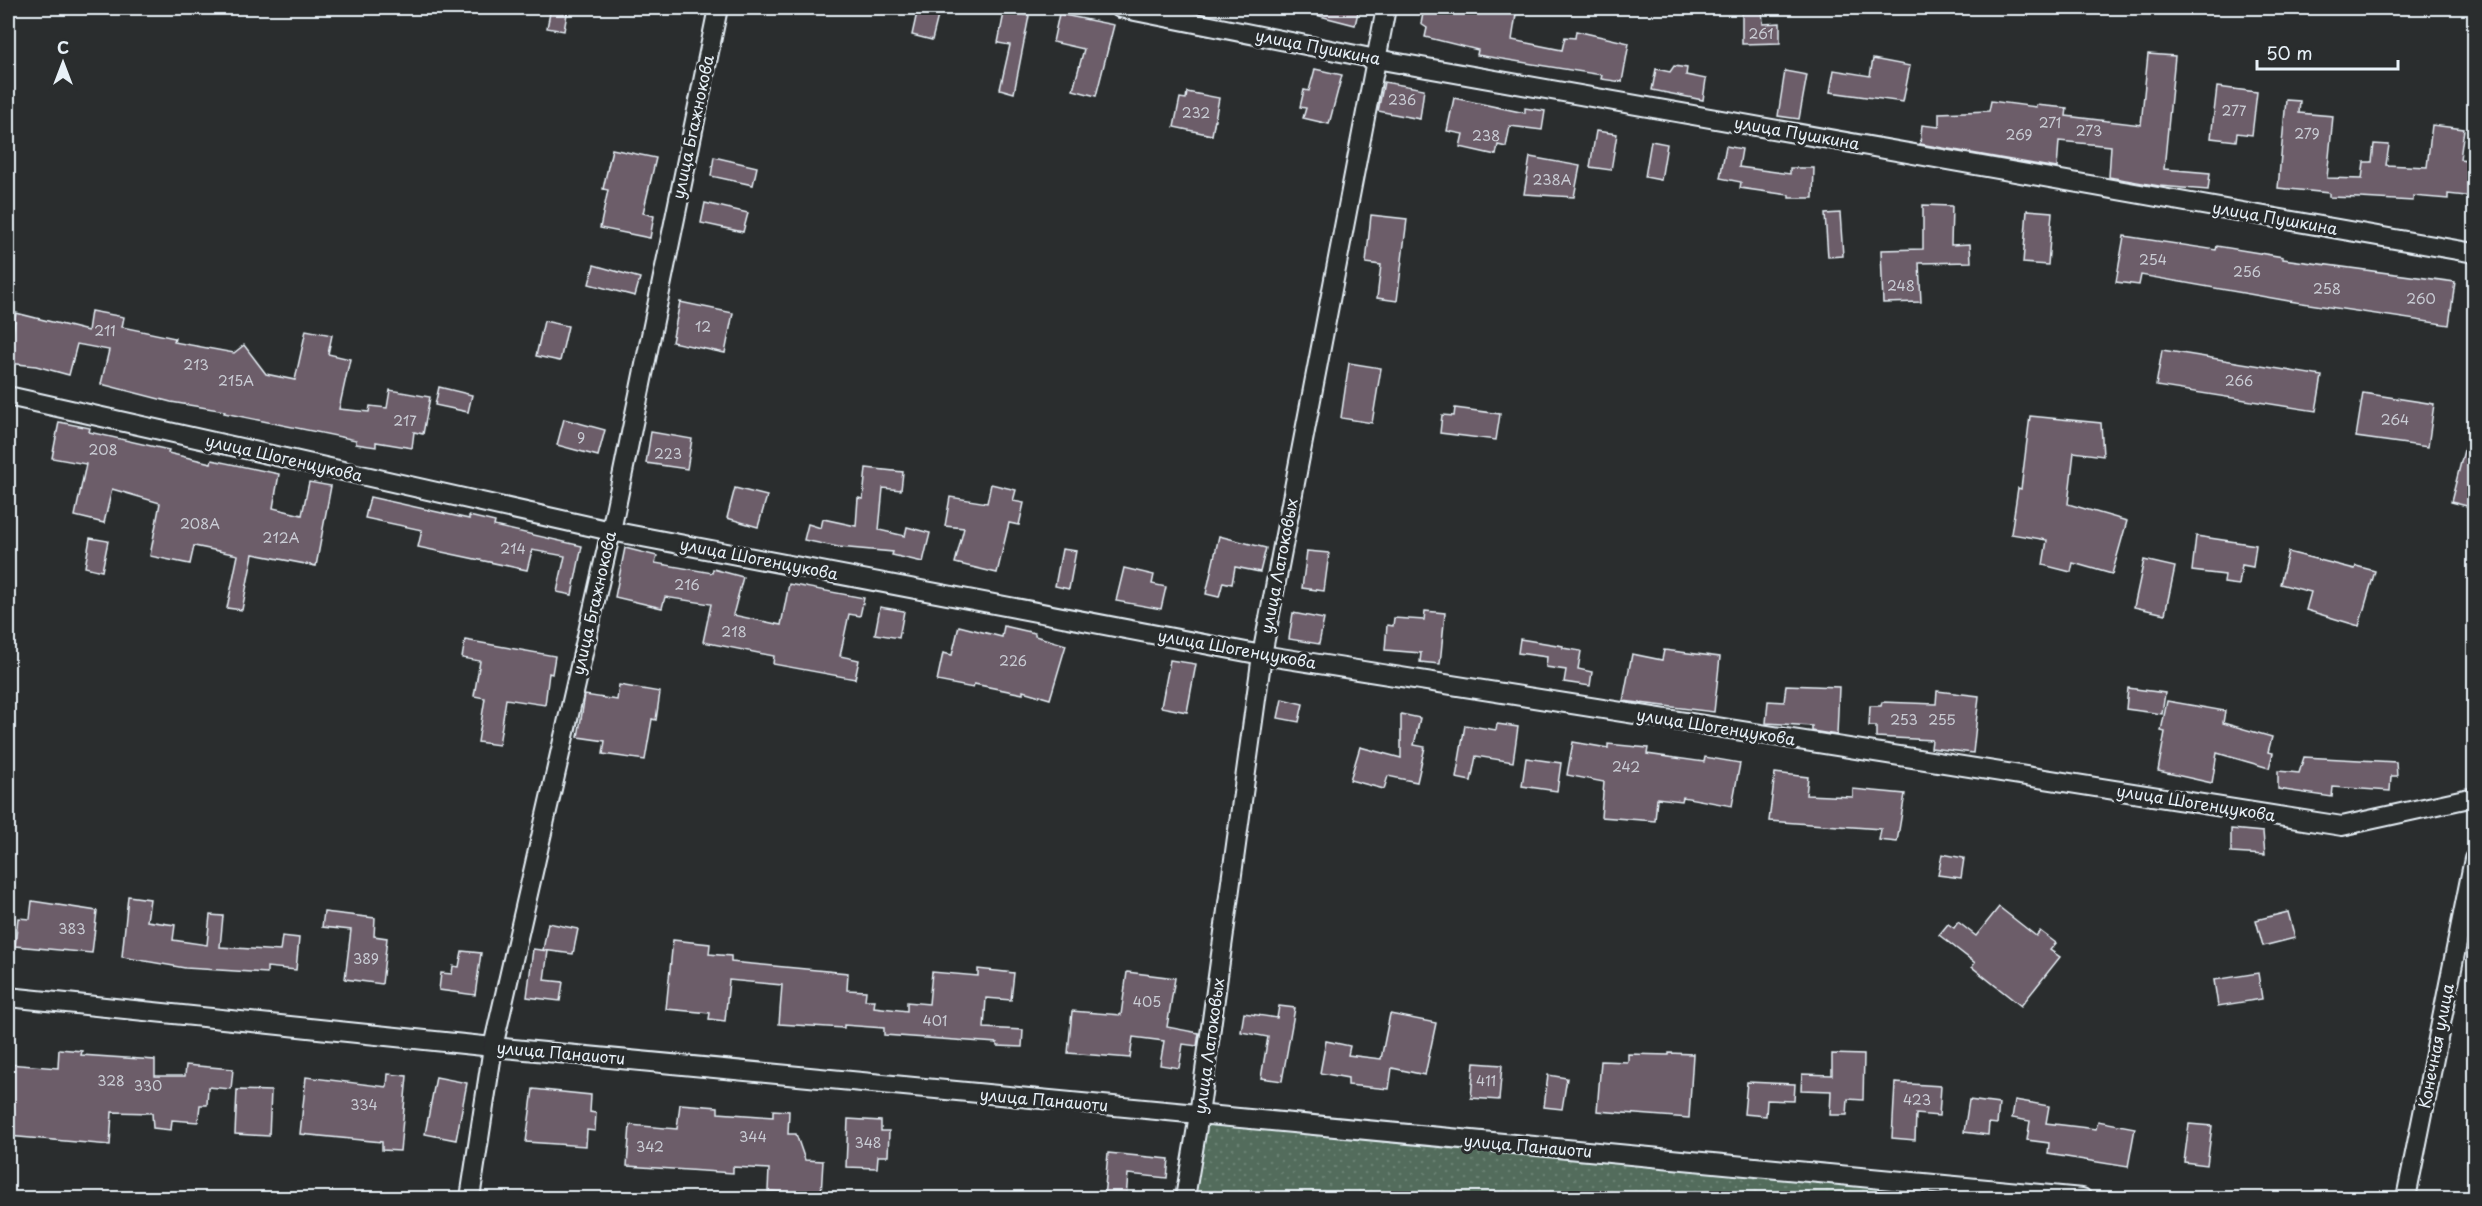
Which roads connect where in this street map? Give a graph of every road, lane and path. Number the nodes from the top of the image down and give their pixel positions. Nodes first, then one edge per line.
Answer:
1 (718, 8) edge
2 (1120, 8) edge
3 (1386, 8) edge
4 (1376, 59) junction
5 (2475, 253) edge
6 (8, 396) edge
7 (611, 531) junction
8 (1262, 655) junction
9 (2475, 797) edge
10 (2475, 859) edge
11 (8, 997) edge
12 (493, 1047) junction
13 (1199, 1115) junction
14 (470, 1198) edge
15 (1185, 1198) edge
16 (2082, 1198) edge
17 (2406, 1198) edge

1 - 7 street, улица Бгажнокова
2 - 4 street, улица Пушкина
3 - 4 street, улица Латоковых
4 - 5 street, улица Пушкина
4 - 8 street, улица Латоковых
6 - 7 street, улица Шогенцукова
7 - 8 street, улица Шогенцукова
7 - 12 street, улица Бгажнокова
8 - 9 street, улица Шогенцукова
8 - 13 street, улица Латоковых
10 - 17 street, Конечная улица
11 - 12 street, улица Панаиоти
12 - 13 street, улица Панаиоти
12 - 14 street, улица Бгажнокова
13 - 15 street, улица Латоковых
13 - 16 street, улица Панаиоти

